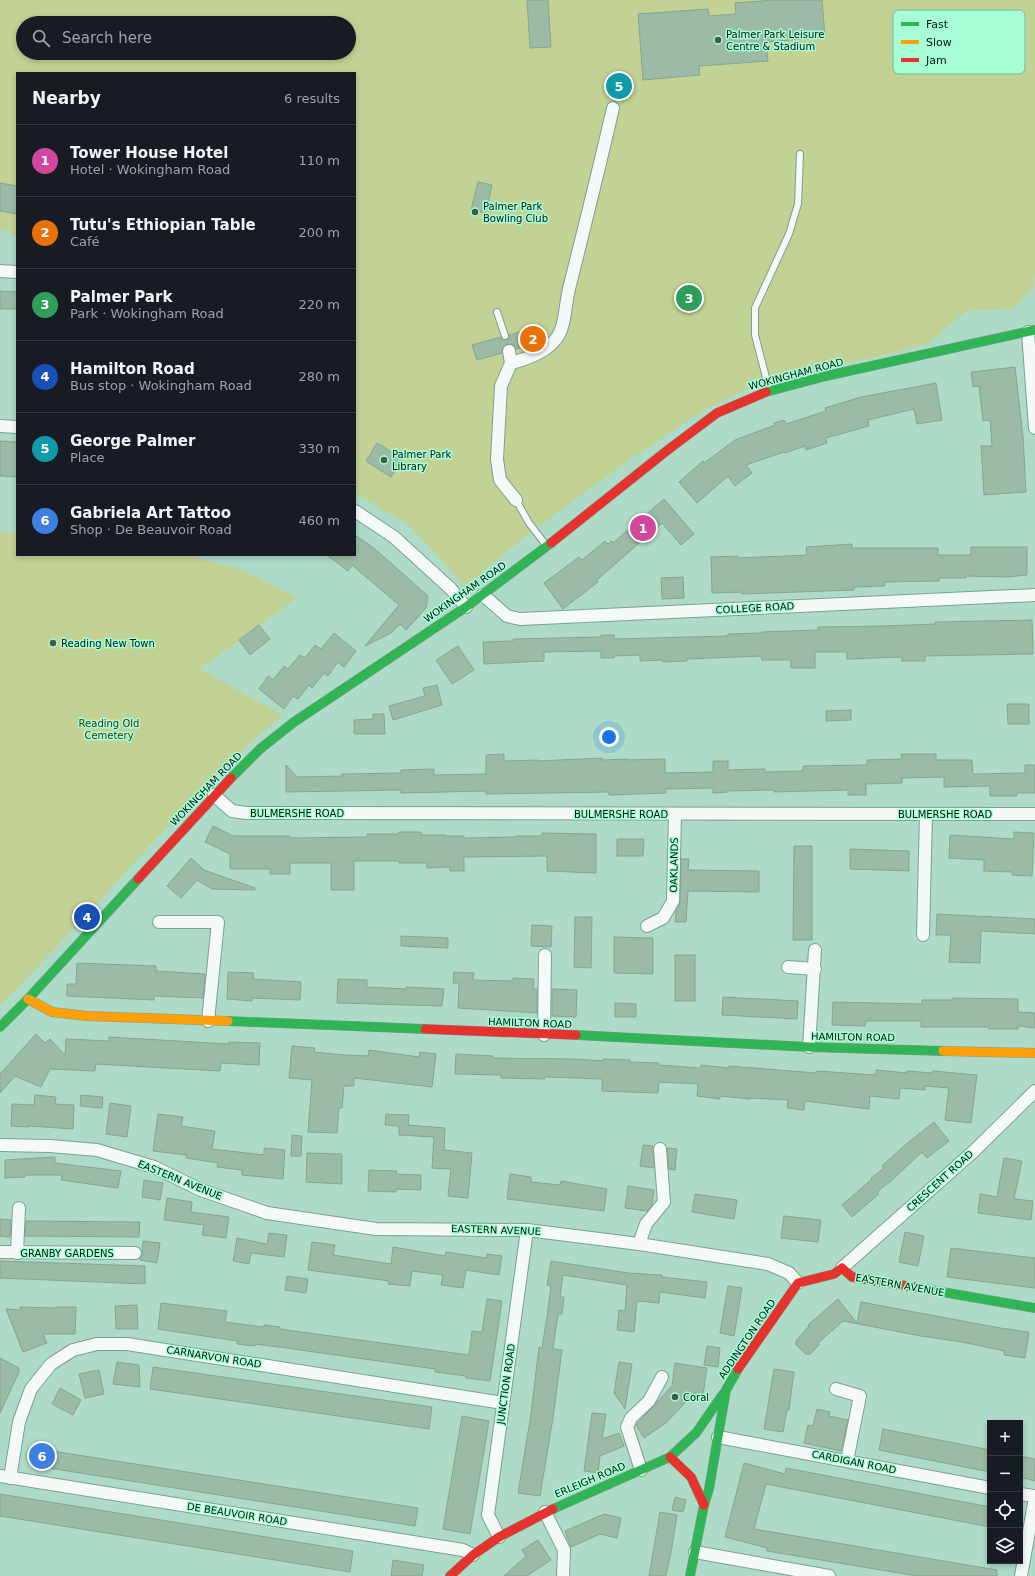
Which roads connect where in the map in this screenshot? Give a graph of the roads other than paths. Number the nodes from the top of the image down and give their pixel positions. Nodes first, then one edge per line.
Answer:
1 (613, 108) dead end
2 (800, 154) dead end
3 (0, 271) edge
4 (16, 272) edge
5 (497, 312) dead end
6 (1031, 331) edge
7 (505, 336) dead end
8 (769, 391) junction
9 (0, 426) edge
10 (16, 427) edge
11 (1035, 428) edge
12 (516, 500) joint
13 (356, 512) edge
14 (547, 546) junction
15 (483, 595) junction
16 (1035, 595) edge
17 (466, 607) junction
18 (214, 795) junction
19 (675, 814) junction
20 (926, 814) junction
21 (1035, 814) edge
22 (159, 922) dead end
23 (646, 926) dead end
24 (923, 935) dead end
25 (815, 950) dead end
26 (545, 955) dead end
27 (788, 967) dead end
28 (815, 969) junction
29 (28, 999) junction
30 (208, 1021) junction
31 (0, 1027) edge
32 (544, 1035) junction
33 (809, 1047) junction
34 (1035, 1053) edge
35 (1035, 1091) edge
36 (0, 1145) edge
37 (660, 1149) dead end
38 (19, 1208) dead end
39 (527, 1230) junction
40 (639, 1244) junction
41 (0, 1252) edge
42 (134, 1252) dead end
43 (17, 1253) junction
44 (842, 1268) junction
45 (798, 1283) junction
46 (1035, 1308) edge
47 (662, 1377) dead end
48 (836, 1389) dead end
49 (726, 1390) junction
50 (503, 1403) junction
51 (707, 1435) junction
52 (670, 1457) junction
53 (847, 1461) junction
54 (641, 1470) junction
55 (5, 1477) edge
56 (987, 1487) edge
57 (1023, 1495) edge
58 (1035, 1497) edge
59 (704, 1505) junction
60 (545, 1512) junction
61 (499, 1537) junction
62 (695, 1552) junction
63 (473, 1556) junction
64 (450, 1576) edge
65 (563, 1576) edge
66 (690, 1576) edge
67 (829, 1576) edge
68 (1022, 1576) edge

1 - 12 street
2 - 8 lane
3 - 4 street
5 - 7 lane
6 - 8 street, WOKINGHAM ROAD
6 - 11 street
8 - 14 street, WOKINGHAM ROAD
9 - 10 street
12 - 14 lane
13 - 17 street
14 - 15 street, WOKINGHAM ROAD
15 - 16 street, COLLEGE ROAD
15 - 17 street, WOKINGHAM ROAD
17 - 18 street, WOKINGHAM ROAD
18 - 19 street, BULMERSHE ROAD
18 - 29 street, WOKINGHAM ROAD
19 - 20 street, BULMERSHE ROAD
19 - 23 street, OAKLANDS
20 - 21 street, BULMERSHE ROAD
20 - 24 street
22 - 30 street
25 - 28 street
26 - 32 street
27 - 28 street
28 - 33 street
29 - 30 street, HAMILTON ROAD
29 - 31 street, WOKINGHAM ROAD
30 - 32 street, HAMILTON ROAD
32 - 33 street, HAMILTON ROAD
33 - 34 street, HAMILTON ROAD
35 - 44 street, CRESCENT ROAD
36 - 39 street, EASTERN AVENUE
37 - 40 street
38 - 43 street
39 - 40 street, EASTERN AVENUE
39 - 50 street, JUNCTION ROAD
40 - 45 street, EASTERN AVENUE
41 - 43 street, GRANBY GARDENS
42 - 43 street, GRANBY GARDENS
44 - 45 street, EASTERN AVENUE
44 - 46 street, EASTERN AVENUE
45 - 49 street, ADDINGTON ROAD
47 - 54 street
48 - 53 street
49 - 51 street, ERLEIGH ROAD
49 - 51 street, ADDINGTON ROAD
50 - 55 street, CARNARVON ROAD
50 - 61 street, JUNCTION ROAD
51 - 52 street, ERLEIGH ROAD
51 - 53 street, CARDIGAN ROAD
51 - 59 street, ADDINGTON ROAD
52 - 54 street, ERLEIGH ROAD
52 - 59 street
53 - 56 street, CARDIGAN ROAD
54 - 60 street, ERLEIGH ROAD
55 - 63 street, DE BEAUVOIR ROAD
57 - 58 street
58 - 68 street
59 - 62 street, ADDINGTON ROAD
60 - 61 street, ERLEIGH ROAD
60 - 65 street
61 - 63 street, ERLEIGH ROAD
62 - 66 street, ADDINGTON ROAD
62 - 67 street
63 - 64 street, ERLEIGH ROAD

